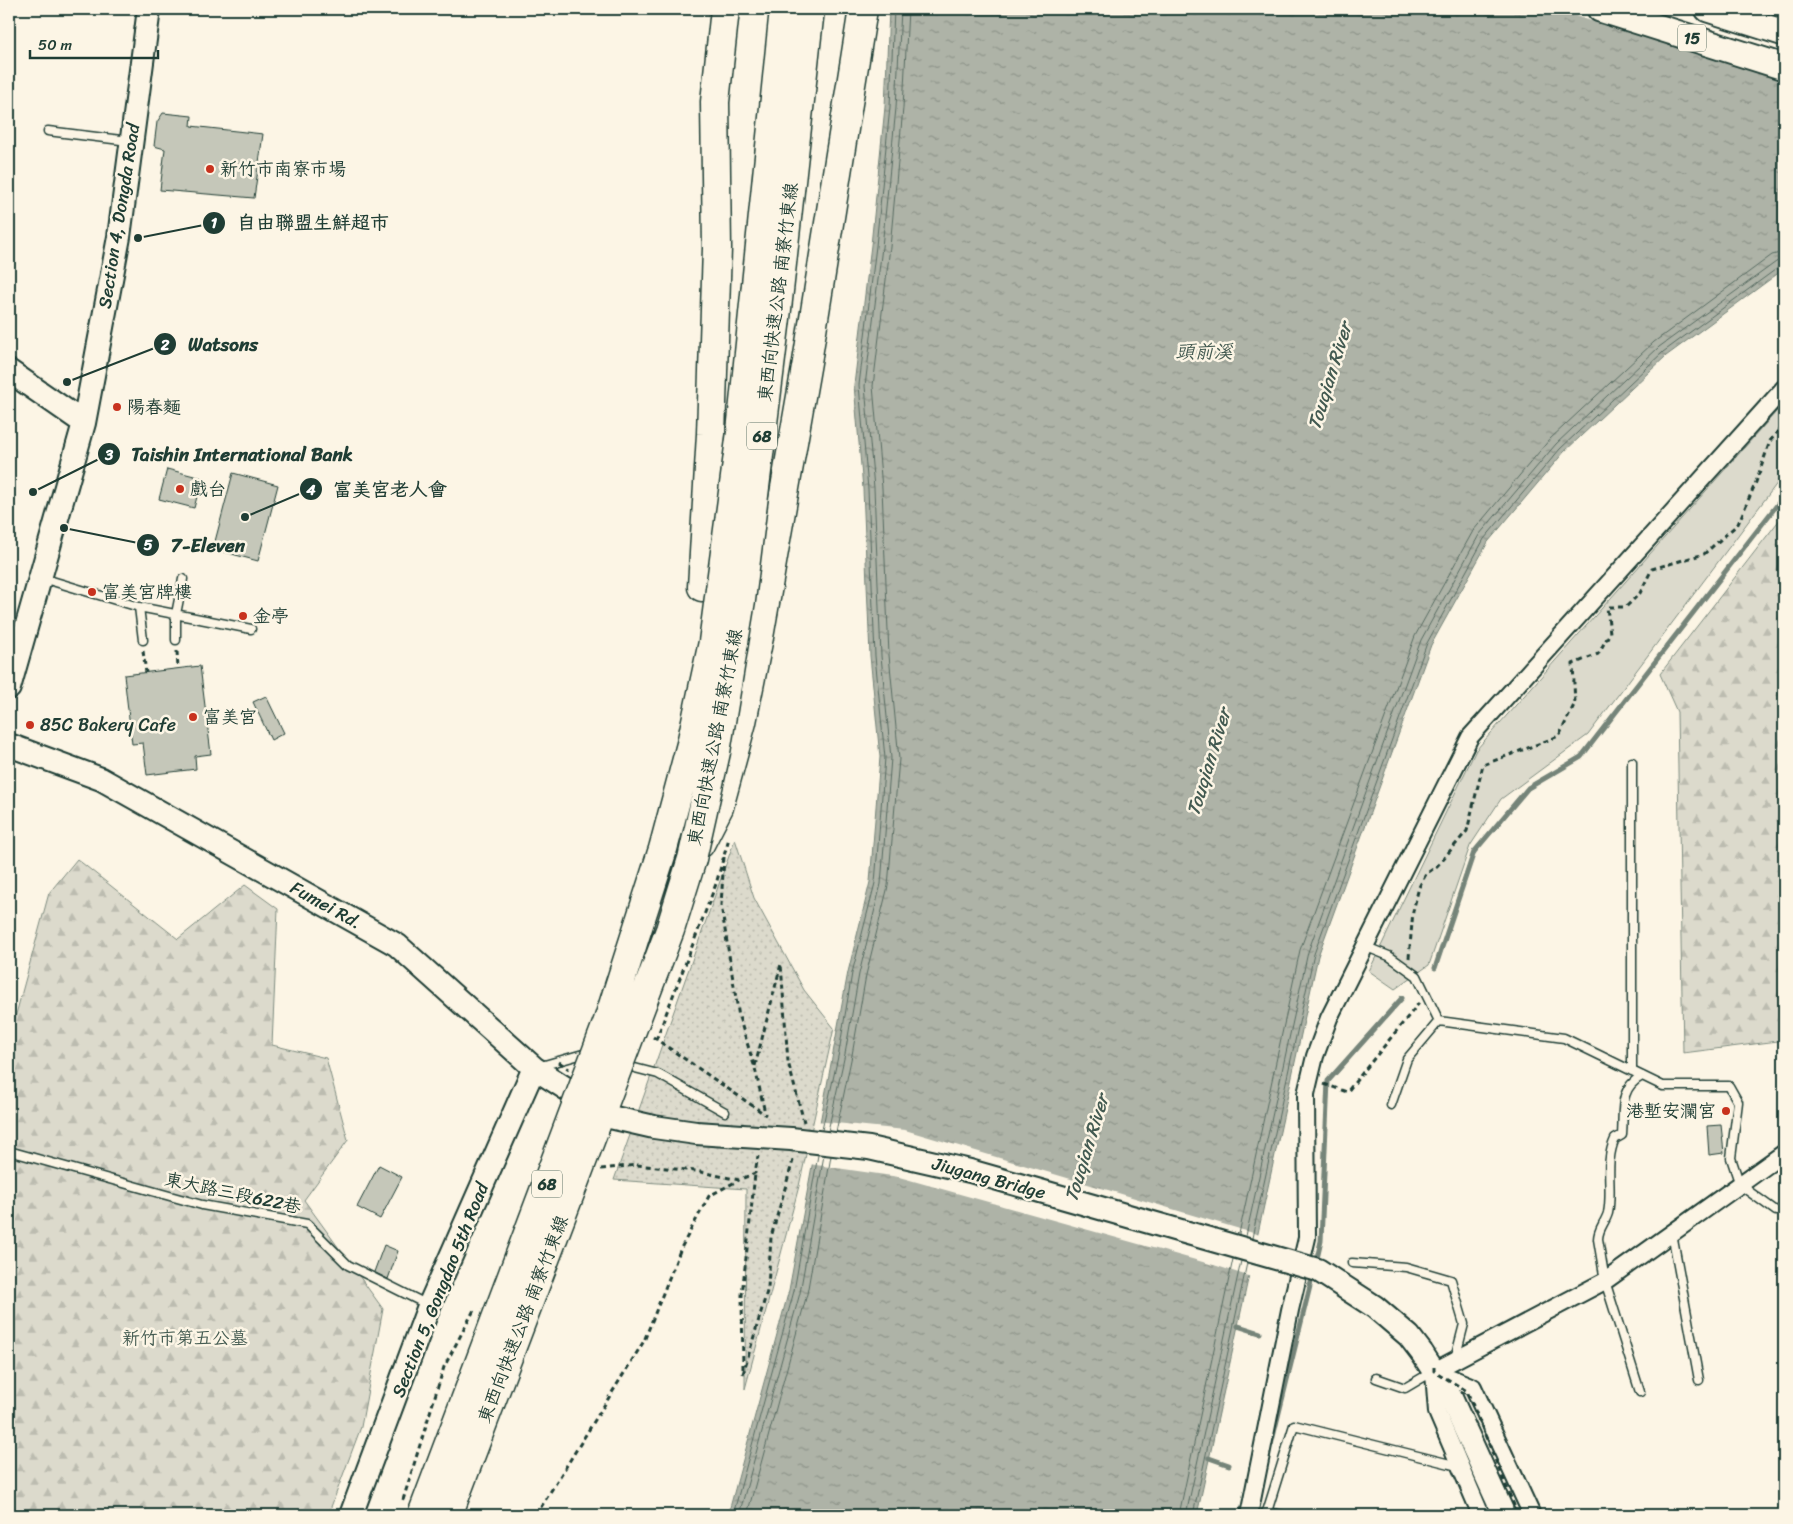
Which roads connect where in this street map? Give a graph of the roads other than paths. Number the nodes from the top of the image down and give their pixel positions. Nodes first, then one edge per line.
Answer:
1 (150, 9) edge
2 (725, 9) edge
3 (784, 9) edge
4 (810, 9) edge
5 (863, 9) edge
6 (1600, 9) edge
7 (1708, 9) edge
8 (1784, 33) edge
9 (1784, 66) edge
10 (48, 131) dead end
11 (131, 142) junction
12 (9, 371) edge
13 (1784, 388) edge
14 (84, 423) junction
15 (40, 578) junction
16 (183, 579) dead end
17 (139, 607) junction
18 (176, 614) junction
19 (251, 629) dead end
20 (17, 631) edge
21 (142, 640) road end
22 (176, 640) road end
23 (9, 688) edge
24 (9, 745) edge
25 (1632, 762) dead end
26 (664, 849) junction
27 (692, 859) junction
28 (1364, 946) junction
29 (1439, 1021) junction
30 (602, 1059) dead end
31 (611, 1062) dead end
32 (534, 1068) junction
33 (1632, 1071) junction
34 (1642, 1076) junction
35 (1391, 1105) dead end
36 (725, 1112) dead end
37 (606, 1114) junction
38 (9, 1152) edge
39 (1784, 1153) edge
40 (1740, 1185) junction
41 (1784, 1211) edge
42 (1672, 1233) junction
43 (1352, 1263) dead end
44 (1605, 1281) junction
45 (430, 1306) junction
46 (1455, 1361) junction
47 (1428, 1362) junction
48 (1376, 1378) dead end
49 (1699, 1380) dead end
50 (1640, 1392) dead end
51 (1458, 1466) junction
52 (1266, 1514) edge
53 (351, 1515) edge
54 (422, 1515) edge
55 (448, 1515) edge
56 (1249, 1515) edge
57 (1282, 1515) edge
58 (1481, 1515) edge
59 (1504, 1515) edge
60 (1532, 1515) edge

1 - 11 main road, Section 4, Dongda Road
2 - 26 highway, bridge
3 - 26 highway, 東西向快速公路 南寮竹東線 / 68, bridge
4 - 27 highway, 東西向快速公路 南寮竹東線 / 68, bridge
5 - 27 highway, bridge
6 - 9 main road, 15
7 - 8 main road, 15
10 - 11 lane
11 - 14 main road, Section 4, Dongda Road
12 - 14 main road
13 - 28 street
14 - 15 main road, Section 4, Dongda Road
15 - 17 lane
15 - 20 main road, Section 4, Dongda Road
16 - 18 lane
17 - 18 lane
17 - 21 lane
18 - 19 lane
18 - 22 lane
20 - 23 main road, Section 4, Dongda Road
24 - 32 main road, Fumei Rd.
25 - 33 lane
26 - 54 highway, 東西向快速公路 南寮竹東線 / 68, bridge
27 - 37 highway, 東西向快速公路 南寮竹東線 / 68, bridge
28 - 29 lane
28 - 56 street
29 - 33 lane
29 - 35 lane
30 - 32 lane
31 - 36 lane
32 - 37 main road, Fumei Rd.
32 - 45 main road, Section 5, Gongdao 5th Road
33 - 34 lane
34 - 40 lane
34 - 44 lane
37 - 47 main road, Jiugang Bridge, bridge
37 - 55 highway, 東西向快速公路 南寮竹東線 / 68, bridge
38 - 45 lane, 東大路三段622巷
39 - 40 street
40 - 41 lane
40 - 42 street
42 - 44 street
42 - 49 lane
43 - 46 lane
44 - 46 street
44 - 50 lane
45 - 53 main road, Section 5, Gongdao 5th Road
46 - 47 street
47 - 48 lane
47 - 51 street
47 - 59 main road, Jiugang Bridge
47 - 60 street
51 - 52 lane
51 - 58 street
52 - 57 lane

